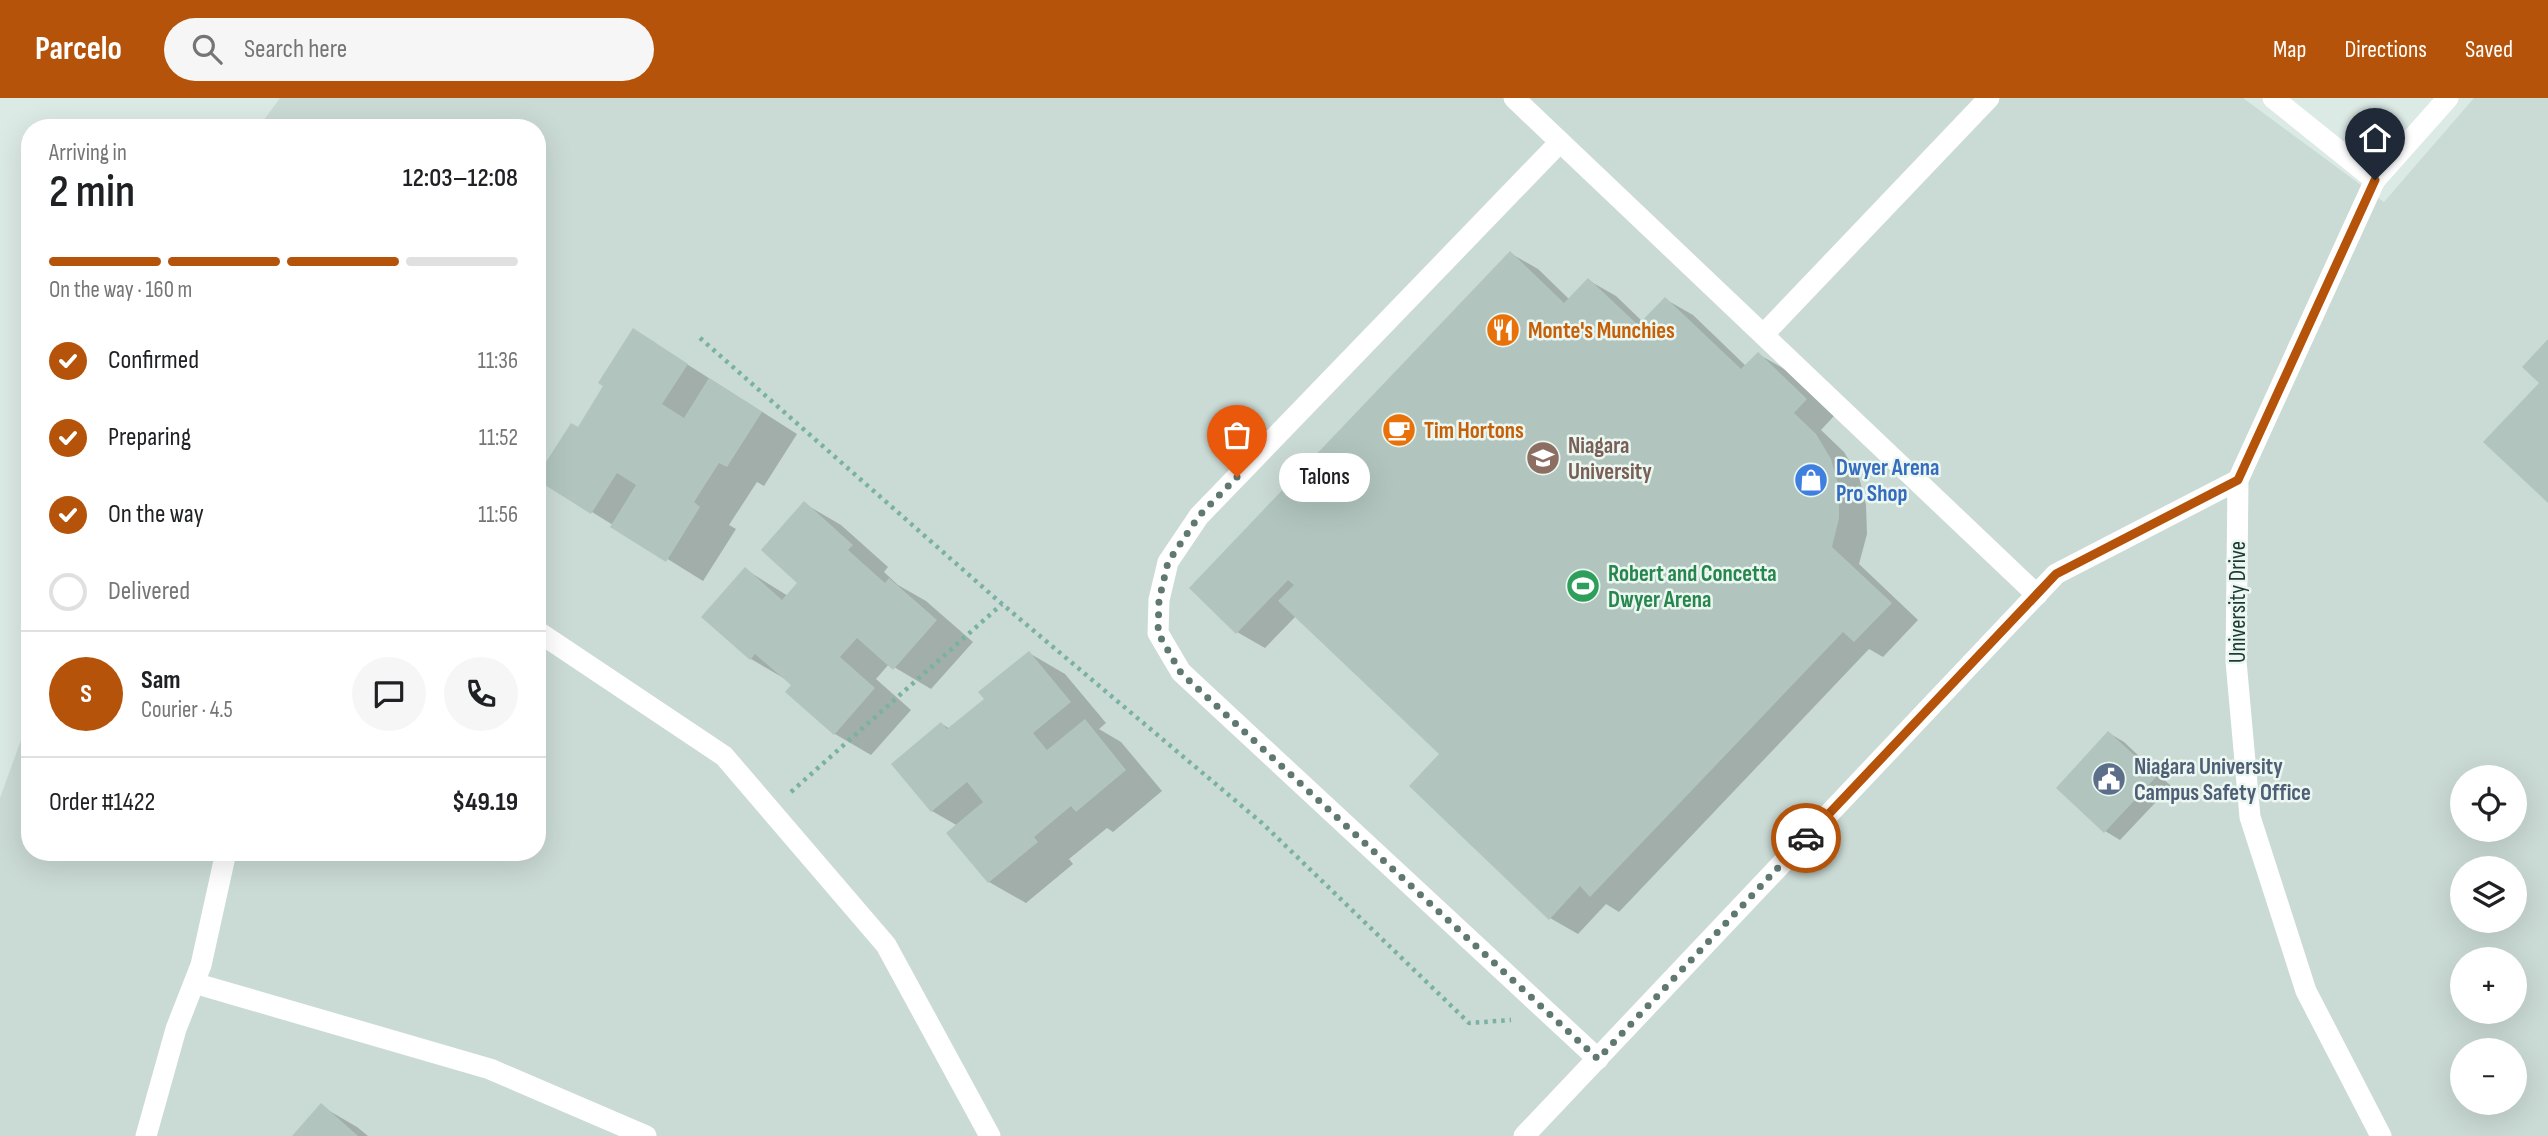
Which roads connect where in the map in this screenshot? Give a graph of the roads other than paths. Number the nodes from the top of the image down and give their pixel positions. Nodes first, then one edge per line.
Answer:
1 (1514, 98) edge
2 (1989, 98) edge
3 (2273, 98) edge
4 (2448, 98) edge
5 (1560, 142) junction
6 (2375, 180) junction
7 (1763, 335) junction
8 (2238, 480) junction
9 (2037, 595) junction
10 (546, 637) edge
11 (224, 861) edge
12 (194, 983) junction
13 (1598, 1059) junction
14 (146, 1136) edge
15 (646, 1136) edge
16 (989, 1136) edge
17 (1524, 1136) edge
18 (2381, 1136) edge

1 - 5 street
2 - 7 street
3 - 6 street
4 - 6 street, University Drive
5 - 7 street
5 - 13 street
6 - 8 street, University Drive
7 - 9 street
8 - 9 street
8 - 18 street, University Drive
9 - 13 street
10 - 16 street
11 - 12 street
12 - 14 street
12 - 15 street
13 - 17 street

